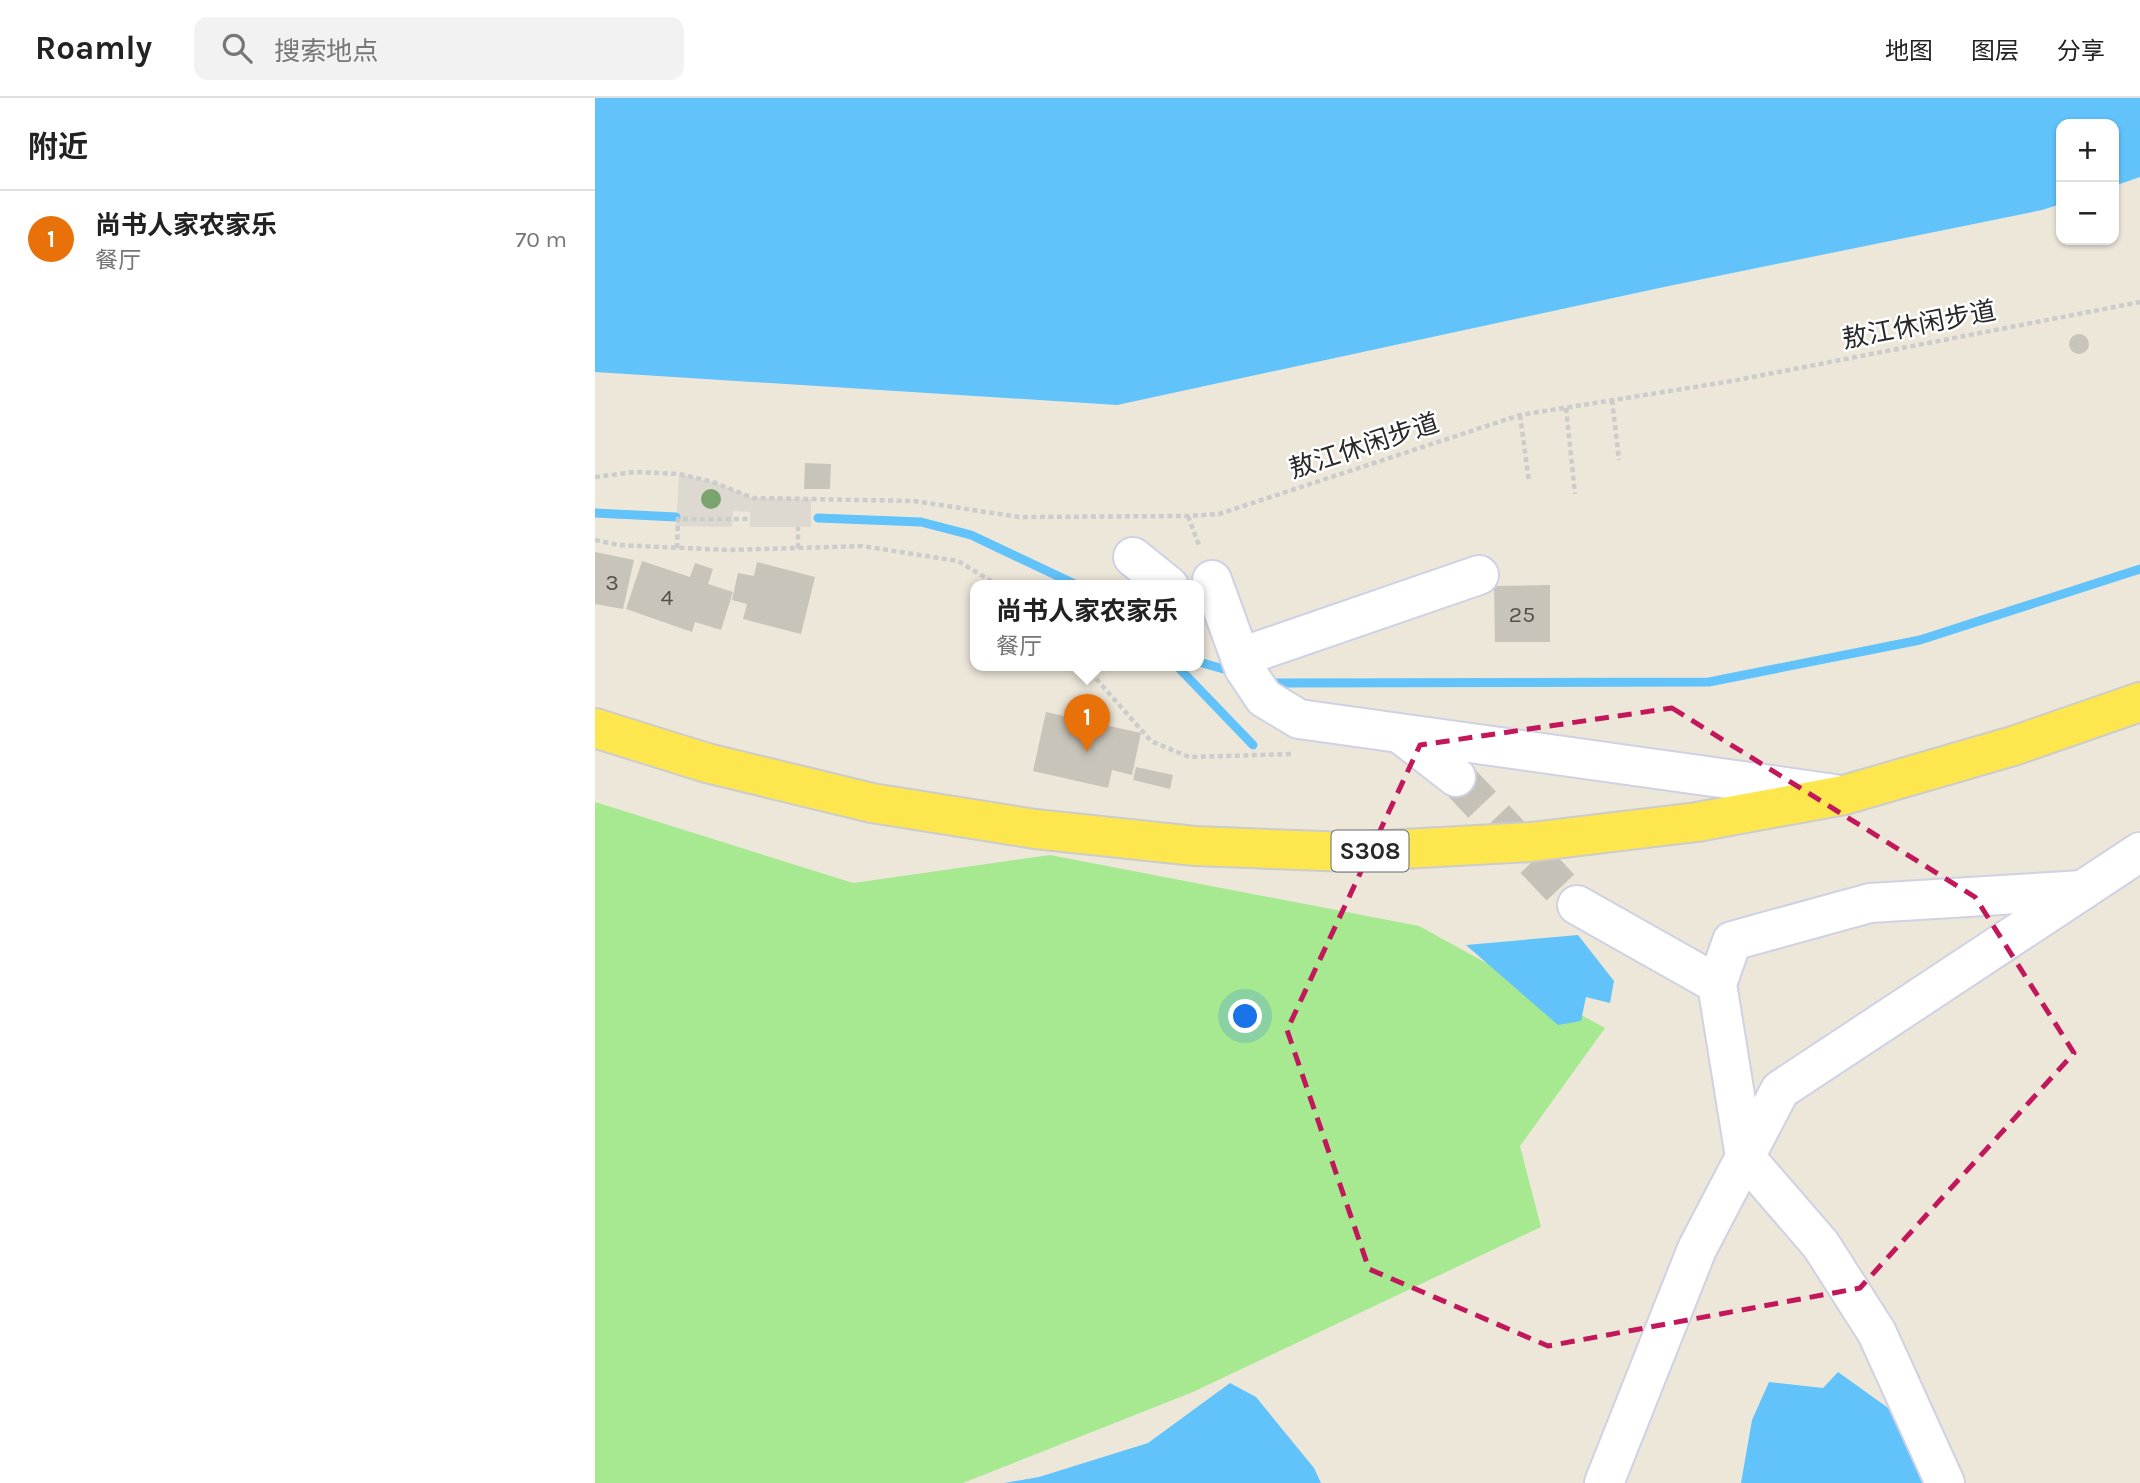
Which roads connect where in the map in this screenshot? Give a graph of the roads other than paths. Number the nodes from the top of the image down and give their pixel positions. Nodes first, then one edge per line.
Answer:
1 (1133, 557) dead end
2 (1479, 575) dead end
3 (1162, 580) edge
4 (1205, 595) edge
5 (1246, 665) junction
6 (2140, 702) edge
7 (595, 728) edge
8 (1400, 734) junction
9 (1455, 777) tunnel mouth
10 (1844, 795) junction
11 (2140, 852) edge
12 (2083, 890) junction
13 (1577, 905) tunnel mouth
14 (1717, 984) junction
15 (1745, 1157) junction
16 (1604, 1483) edge
17 (1945, 1483) edge

1 - 3 street
2 - 5 street
4 - 5 street
5 - 8 street
6 - 10 main road, S308
7 - 10 main road, S308
8 - 9 street
8 - 10 street
11 - 12 street
12 - 14 street
12 - 15 street
13 - 14 street
14 - 15 street
15 - 16 street
15 - 17 street

